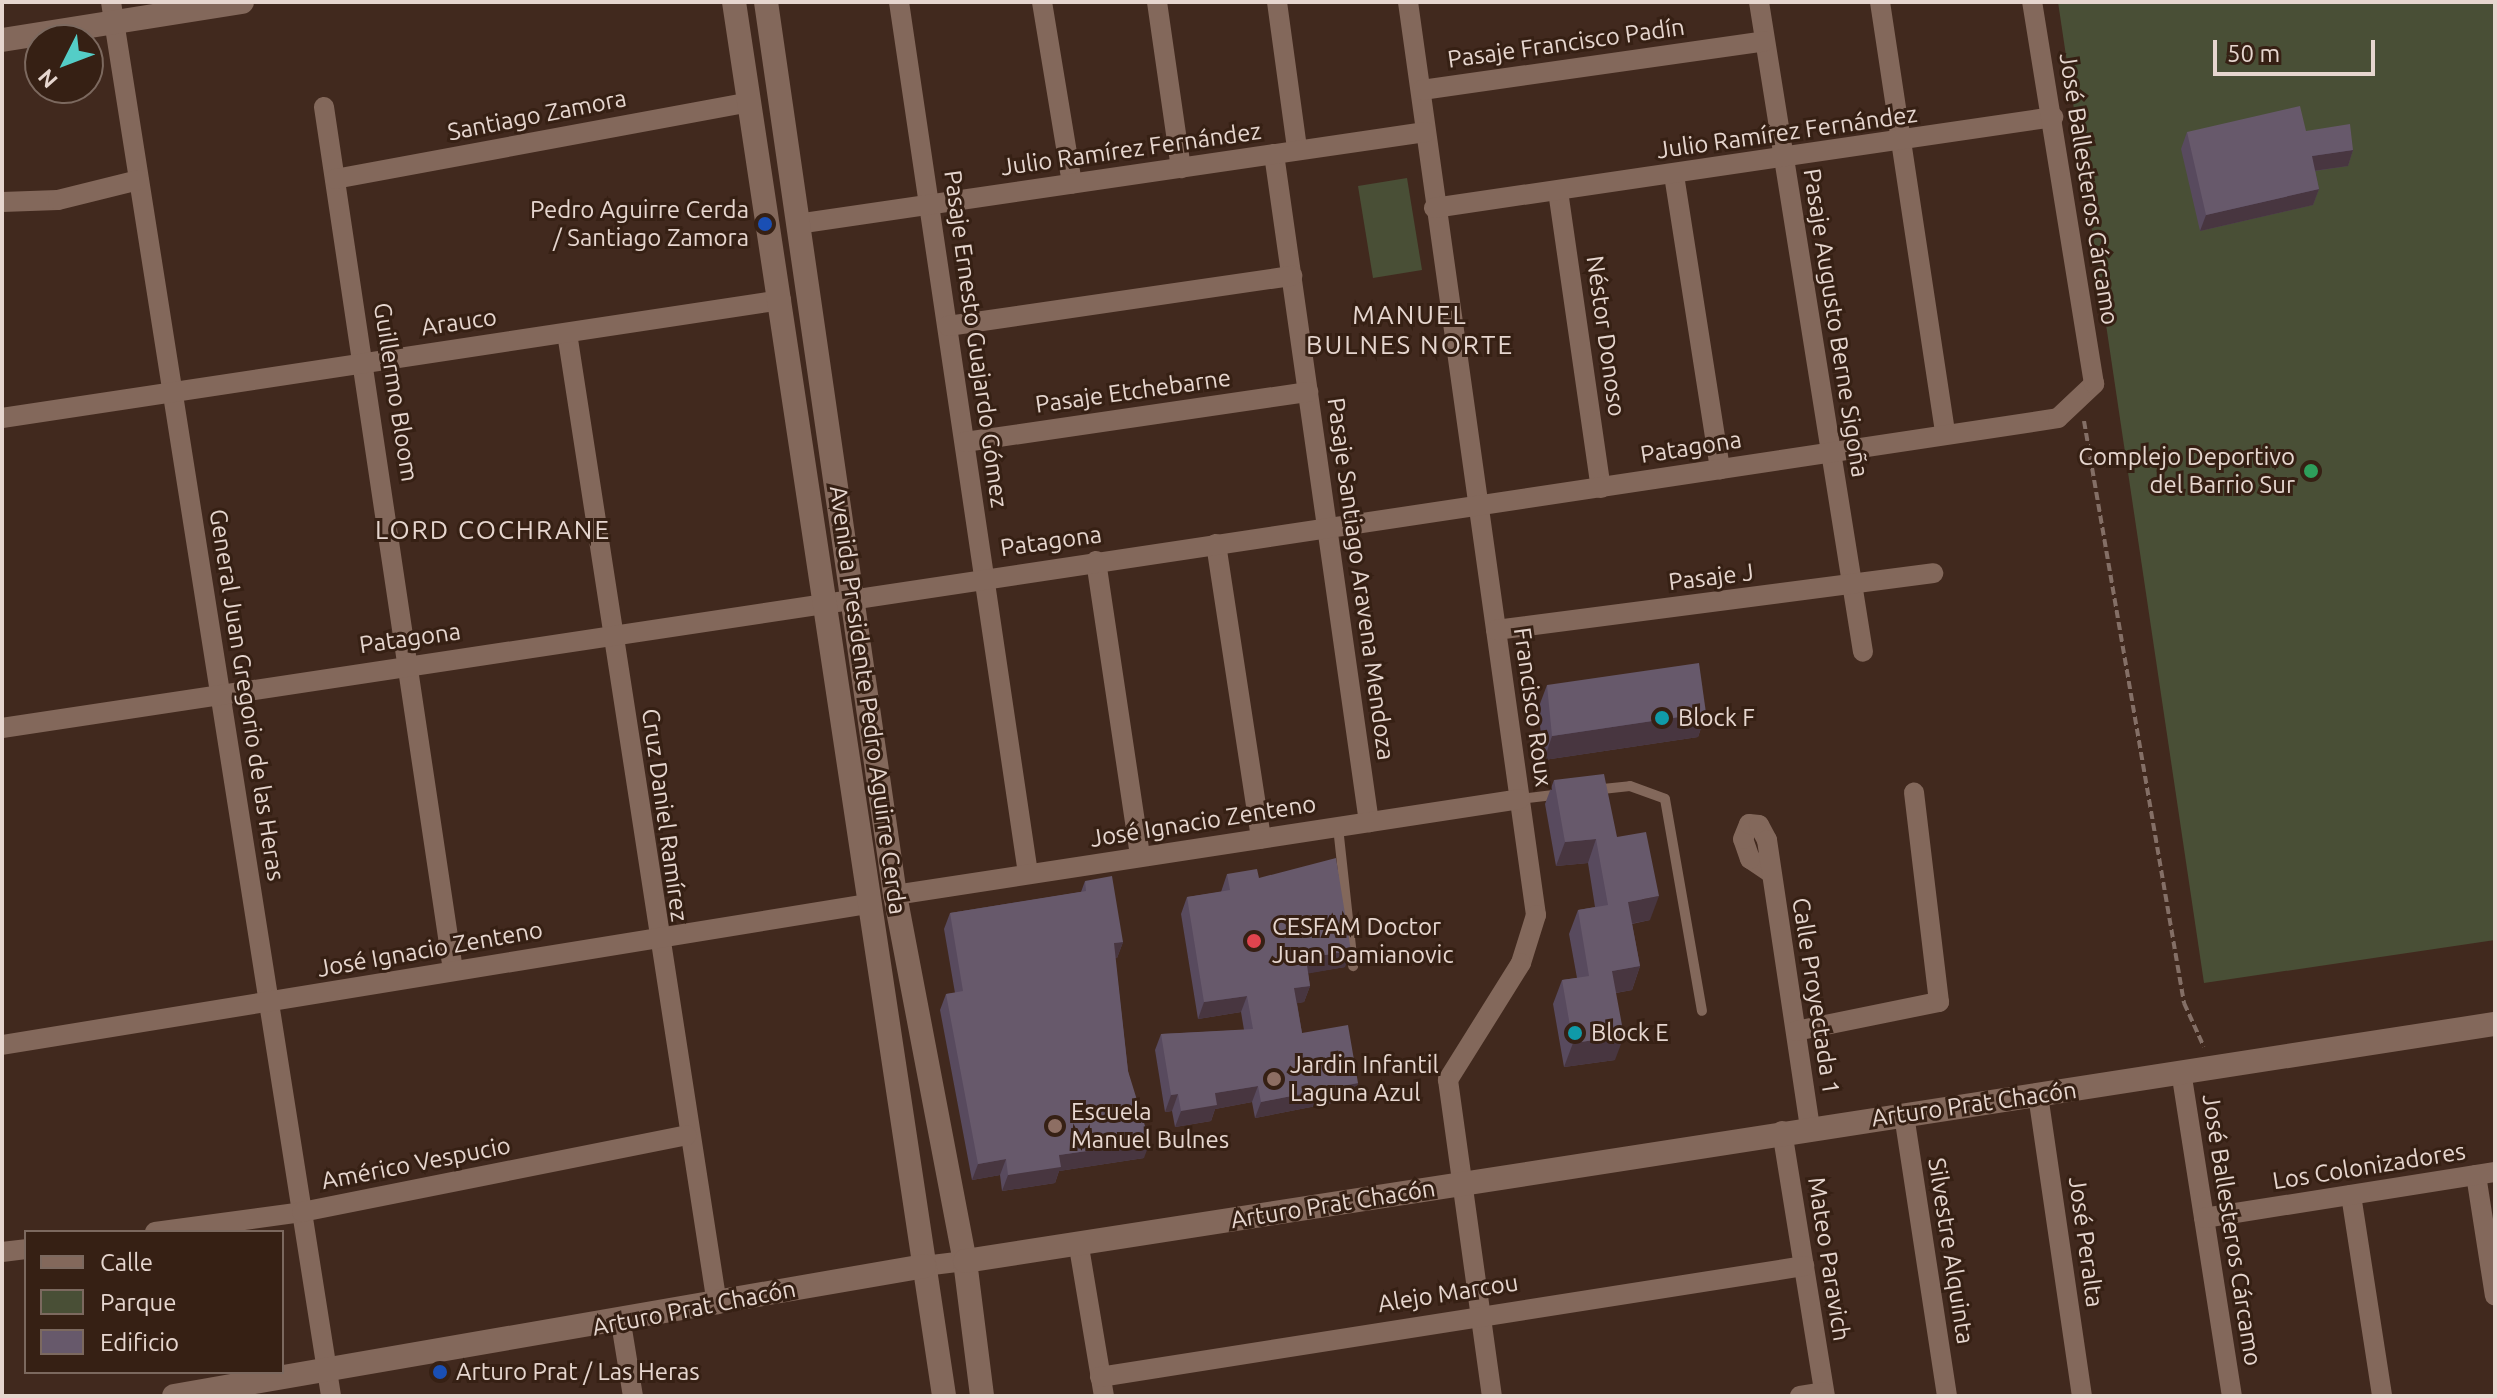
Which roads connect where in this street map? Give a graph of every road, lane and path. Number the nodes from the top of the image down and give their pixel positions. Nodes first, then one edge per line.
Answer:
1 (242, 2) edge
2 (734, 2) edge
3 (766, 2) edge
4 (899, 2) edge
5 (1042, 2) edge
6 (1157, 2) edge
7 (1277, 2) edge
8 (1408, 2) edge
9 (1759, 2) edge
10 (1880, 2) edge
11 (2032, 2) edge
12 (113, 13) edge
13 (2, 40) edge
14 (1765, 41) junction
15 (1422, 90) junction
16 (749, 102) junction
17 (324, 107) dead end
18 (2053, 117) junction
19 (1425, 132) junction
20 (1901, 142) junction
21 (1297, 148) junction
22 (1274, 154) junction
23 (1783, 159) junction
24 (1181, 168) junction
25 (1674, 175) junction
26 (335, 179) junction
27 (139, 180) junction
28 (1072, 184) junction
29 (1558, 191) junction
30 (2, 202) edge
31 (929, 205) junction
32 (1434, 208) junction
33 (797, 224) junction
34 (1292, 276) junction
35 (781, 300) junction
36 (948, 326) junction
37 (567, 333) junction
38 (367, 362) junction
39 (2094, 384) joint
40 (173, 392) junction
41 (1308, 392) junction
42 (2079, 403) junction
43 (2, 418) edge
44 (1945, 433) junction
45 (965, 442) junction
46 (1831, 450) junction
47 (1720, 469) junction
48 (1601, 488) junction
49 (1476, 505) junction
50 (1328, 526) junction
51 (1216, 544) junction
52 (1096, 561) junction
53 (1933, 573) dead end
54 (985, 576) junction
55 (1852, 585) junction
56 (854, 596) junction
57 (821, 601) junction
58 (1496, 630) junction
59 (615, 635) junction
60 (1863, 652) dead end
61 (409, 664) junction
62 (220, 693) junction
63 (2, 728) edge
64 (1914, 792) dead end
65 (1520, 799) junction
66 (1369, 822) junction
67 (1338, 827) junction
68 (1261, 839) junction
69 (1140, 857) junction
70 (1771, 873) dead end
71 (1028, 874) junction
72 (895, 895) junction
73 (867, 904) junction
74 (655, 938) junction
75 (1353, 966) edge
76 (453, 970) junction
77 (269, 1002) junction
78 (1702, 1011) dead end
79 (2495, 1024) edge
80 (1796, 1031) junction
81 (2, 1045) edge
82 (2213, 1067) junction
83 (2181, 1071) junction
84 (2038, 1095) junction
85 (1904, 1115) junction
86 (1810, 1127) junction
87 (1782, 1131) junction
88 (686, 1135) junction
89 (2485, 1173) edge
90 (1461, 1183) junction
91 (2351, 1195) junction
92 (302, 1212) junction
93 (2204, 1218) junction
94 (170, 1230) edge
95 (1079, 1247) junction
96 (24, 1249) edge
97 (2, 1252) edge
98 (965, 1261) junction
99 (924, 1266) junction
100 (1804, 1266) junction
101 (2495, 1296) edge
102 (717, 1304) junction
103 (1480, 1314) junction
104 (621, 1323) junction
105 (327, 1368) junction
106 (1102, 1387) edge
107 (1825, 1394) edge
108 (174, 1396) edge
109 (331, 1396) edge
110 (633, 1396) edge
111 (944, 1396) edge
112 (982, 1396) edge
113 (1492, 1396) edge
114 (1800, 1396) edge
115 (1947, 1396) edge
116 (2082, 1396) edge
117 (2232, 1396) edge
118 (2382, 1396) edge

1 - 12 main road
2 - 16 main road, Avenida Presidente Pedro Aguirre Cerda
3 - 33 main road, Avenida Presidente Pedro Aguirre Cerda
4 - 31 street, Pasaje Ernesto Guajardo Gómez
5 - 28 street
6 - 24 street
7 - 21 street
8 - 15 street, Francisco Roux
9 - 14 street, Pasaje Augusto Berne Sigoña
10 - 20 street
11 - 18 street, José Ballesteros Cárcamo
12 - 13 main road
12 - 27 street, General Juan Gregorio de las Heras
14 - 15 street, Pasaje Francisco Padín
14 - 23 street, Pasaje Augusto Berne Sigoña
15 - 19 street, Francisco Roux
16 - 26 street, Santiago Zamora
16 - 35 main road, Avenida Presidente Pedro Aguirre Cerda
17 - 26 street, Guillermo Bloom
18 - 20 street, Julio Ramírez Fernández
18 - 39 street, José Ballesteros Cárcamo
19 - 21 street, Julio Ramírez Fernández
19 - 32 street, Francisco Roux
20 - 23 street, Julio Ramírez Fernández
20 - 44 street
21 - 22 street, Julio Ramírez Fernández
22 - 24 street, Julio Ramírez Fernández
22 - 34 street, Pasaje Santiago Aravena Mendoza
23 - 25 street, Julio Ramírez Fernández
23 - 46 street, Pasaje Augusto Berne Sigoña
24 - 28 street, Julio Ramírez Fernández
25 - 29 street, Julio Ramírez Fernández
25 - 47 street
26 - 38 street, Guillermo Bloom
27 - 30 street
27 - 40 street, General Juan Gregorio de las Heras
28 - 31 street, Julio Ramírez Fernández
29 - 32 street, Julio Ramírez Fernández
29 - 48 street, Néstor Donoso
31 - 33 street, Julio Ramírez Fernández
31 - 36 street, Pasaje Ernesto Guajardo Gómez
32 - 49 street, Francisco Roux
33 - 56 main road, Avenida Presidente Pedro Aguirre Cerda
34 - 36 street
34 - 41 street, Pasaje Santiago Aravena Mendoza
35 - 37 street, Arauco
35 - 57 main road, Avenida Presidente Pedro Aguirre Cerda
36 - 45 street, Pasaje Ernesto Guajardo Gómez
37 - 38 street, Arauco
37 - 59 street, Cruz Daniel Ramírez
38 - 40 street, Arauco
38 - 61 street, Guillermo Bloom
39 - 42 street, Patagona
40 - 43 street, Arauco
40 - 62 street, General Juan Gregorio de las Heras
41 - 45 street, Pasaje Etchebarne
41 - 50 street, Pasaje Santiago Aravena Mendoza
42 - 44 street, Patagona
42 - 82 path
44 - 46 street, Patagona
45 - 54 street, Pasaje Ernesto Guajardo Gómez
46 - 47 street, Patagona
46 - 55 street, Pasaje Augusto Berne Sigoña
47 - 48 street, Patagona
48 - 49 street, Patagona
49 - 50 street, Patagona
49 - 58 street, Francisco Roux
50 - 51 street, Patagona
50 - 66 street, Pasaje Santiago Aravena Mendoza
51 - 52 street, Patagona
51 - 68 street
52 - 54 street, Patagona
52 - 69 street
53 - 55 street, Pasaje J
54 - 56 street, Patagona
54 - 71 street, Pasaje Ernesto Guajardo Gómez
55 - 58 street, Pasaje J
55 - 60 street, Pasaje Augusto Berne Sigoña
56 - 57 street, Patagona
56 - 72 main road, Avenida Presidente Pedro Aguirre Cerda
57 - 59 street, Patagona
57 - 73 main road, Avenida Presidente Pedro Aguirre Cerda
58 - 65 street, Francisco Roux
59 - 61 street, Patagona
59 - 74 street, Cruz Daniel Ramírez
61 - 62 street, Patagona
61 - 76 street, Guillermo Bloom
62 - 63 street, Patagona
62 - 77 street, General Juan Gregorio de las Heras
64 - 80 street
65 - 66 street, José Ignacio Zenteno
65 - 78 lane
65 - 90 street, Francisco Roux
66 - 67 street, José Ignacio Zenteno
67 - 68 street, José Ignacio Zenteno
67 - 75 lane
68 - 69 street, José Ignacio Zenteno
69 - 71 street, José Ignacio Zenteno
70 - 80 street, Calle Proyectada 1
71 - 72 street, José Ignacio Zenteno
72 - 73 main road
72 - 98 main road, Avenida Presidente Pedro Aguirre Cerda
73 - 74 street, José Ignacio Zenteno
73 - 99 main road, Avenida Presidente Pedro Aguirre Cerda
74 - 76 street, José Ignacio Zenteno
74 - 88 street, Cruz Daniel Ramírez
76 - 77 street, José Ignacio Zenteno
77 - 81 street, José Ignacio Zenteno
77 - 92 street, General Juan Gregorio de las Heras
79 - 82 main road, Arturo Prat Chacón
80 - 86 street, Calle Proyectada 1
82 - 83 main road, Arturo Prat Chacón
83 - 84 main road, Arturo Prat Chacón
83 - 93 street, José Ballesteros Cárcamo
84 - 85 main road, Arturo Prat Chacón
84 - 116 street, José Peralta
85 - 86 main road, Arturo Prat Chacón
85 - 115 street, Silvestre Alquinta
86 - 87 main road, Arturo Prat Chacón
87 - 90 main road, Arturo Prat Chacón
87 - 100 street, Mateo Paravich
88 - 92 street, Américo Vespucio
88 - 102 street, Cruz Daniel Ramírez
89 - 91 street, Los Colonizadores
89 - 101 street
90 - 95 main road, Arturo Prat Chacón
90 - 103 street, Francisco Roux
91 - 93 street, Los Colonizadores
91 - 118 street
92 - 94 street, Américo Vespucio
92 - 105 street, General Juan Gregorio de las Heras
93 - 117 street, José Ballesteros Cárcamo
95 - 98 main road, Arturo Prat Chacón
95 - 106 street
96 - 97 street
98 - 99 street, Arturo Prat Chacón
98 - 112 main road, Avenida Presidente Pedro Aguirre Cerda
99 - 102 main road, Arturo Prat Chacón
99 - 111 main road, Avenida Presidente Pedro Aguirre Cerda
100 - 103 street, Alejo Marcou
100 - 107 street, Mateo Paravich
102 - 104 main road, Arturo Prat Chacón
103 - 106 street, Alejo Marcou
103 - 113 street, Francisco Roux
104 - 105 main road, Arturo Prat Chacón
104 - 110 street
105 - 108 main road, Arturo Prat Chacón
105 - 109 street, General Juan Gregorio de las Heras
107 - 114 street

